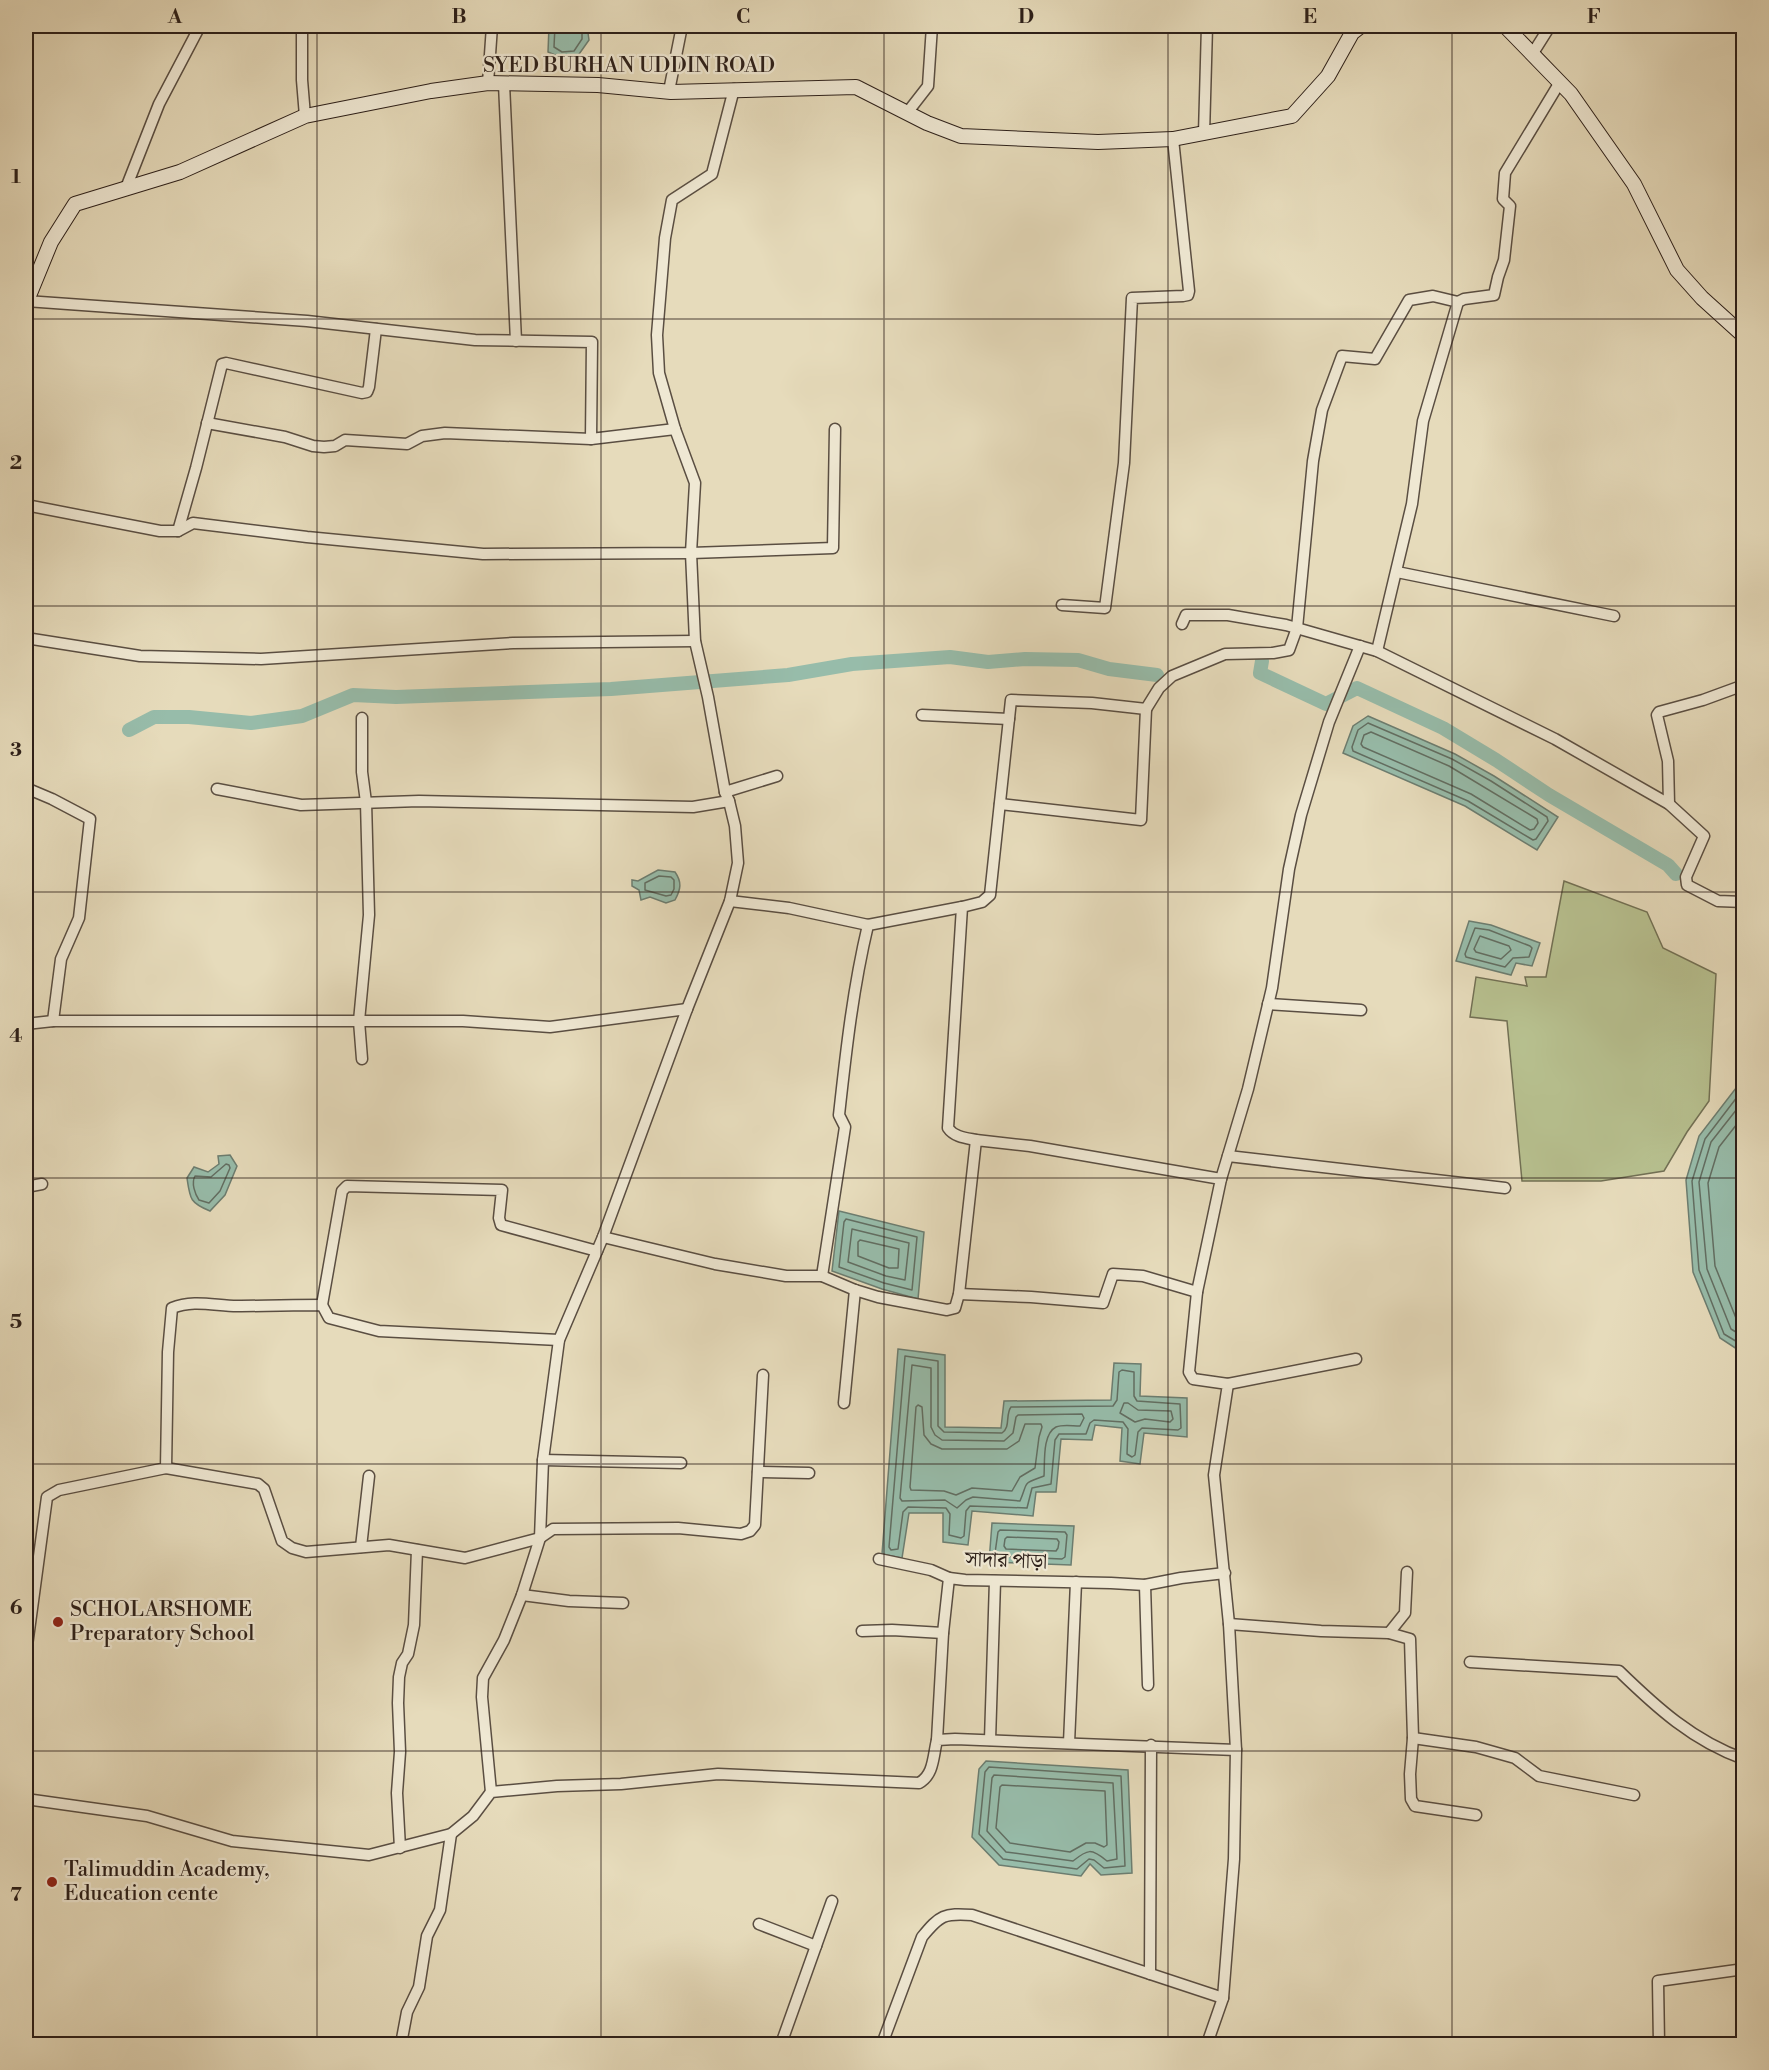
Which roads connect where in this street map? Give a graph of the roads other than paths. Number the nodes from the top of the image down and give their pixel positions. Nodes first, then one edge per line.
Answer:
1 (200, 26) edge
2 (302, 26) edge
3 (492, 26) edge
4 (682, 26) edge
5 (932, 26) edge
6 (1207, 26) edge
7 (1361, 26) edge
8 (1504, 26) edge
9 (1550, 26) edge
10 (1533, 53) junction
11 (1560, 82) junction
12 (488, 83) junction
13 (504, 84) junction
14 (734, 89) junction
15 (669, 91) junction
16 (907, 113) junction
17 (305, 116) junction
18 (1204, 134) junction
19 (1173, 139) junction
20 (126, 188) junction
21 (26, 302) edge
22 (1458, 302) junction
23 (376, 329) junction
24 (1743, 336) edge
25 (516, 341) junction
26 (207, 423) junction
27 (675, 429) junction
28 (835, 429) dead end
29 (591, 439) junction
30 (26, 505) edge
31 (178, 531) junction
32 (691, 553) junction
33 (1397, 573) junction
34 (1062, 605) dead end
35 (1614, 616) dead end
36 (1182, 624) dead end
37 (1297, 628) junction
38 (26, 638) edge
39 (694, 641) junction
40 (1360, 646) junction
41 (1377, 651) junction
42 (1743, 686) edge
43 (1146, 709) junction
44 (922, 715) dead end
45 (362, 718) dead end
46 (1009, 719) junction
47 (777, 776) dead end
48 (26, 788) edge
49 (217, 789) dead end
50 (727, 796) junction
51 (366, 802) junction
52 (1000, 804) junction
53 (1669, 804) junction
54 (730, 901) junction
55 (1743, 902) edge
56 (962, 907) junction
57 (868, 925) junction
58 (1268, 1004) junction
59 (687, 1009) junction
60 (1361, 1010) dead end
61 (53, 1021) junction
62 (359, 1021) junction
63 (26, 1024) edge
64 (362, 1059) dead end
65 (976, 1140) junction
66 (1228, 1156) junction
67 (1221, 1179) junction
68 (42, 1184) dead end
69 (26, 1187) edge
70 (1505, 1188) dead end
71 (603, 1238) junction
72 (597, 1251) junction
73 (822, 1275) junction
74 (855, 1290) junction
75 (1197, 1292) junction
76 (959, 1294) junction
77 (322, 1305) junction
78 (559, 1340) junction
79 (1356, 1359) dead end
80 (763, 1375) dead end
81 (1228, 1384) junction
82 (844, 1402) dead end
83 (543, 1460) junction
84 (681, 1463) dead end
85 (166, 1468) junction
86 (758, 1473) junction
87 (809, 1473) dead end
88 (369, 1476) dead end
89 (540, 1538) junction
90 (361, 1547) junction
91 (417, 1550) junction
92 (879, 1559) dead end
93 (1407, 1572) dead end
94 (1224, 1573) junction
95 (949, 1578) junction
96 (995, 1581) junction
97 (1076, 1582) junction
98 (1145, 1585) junction
99 (522, 1595) junction
100 (622, 1603) dead end
101 (1229, 1624) junction
102 (862, 1631) dead end
103 (943, 1633) junction
104 (1389, 1634) junction
105 (26, 1653) edge
106 (1470, 1662) dead end
107 (1148, 1685) dead end
108 (1413, 1738) junction
109 (937, 1740) junction
110 (990, 1740) junction
111 (1069, 1743) junction
112 (1151, 1746) junction
113 (1236, 1750) junction
114 (1743, 1759) edge
115 (491, 1792) junction
116 (1634, 1794) dead end
117 (26, 1799) edge
118 (1476, 1815) dead end
119 (451, 1834) junction
120 (400, 1848) junction
121 (832, 1901) dead end
122 (759, 1924) dead end
123 (816, 1946) junction
124 (1743, 1969) edge
125 (1150, 1974) junction
126 (1223, 1998) junction
127 (401, 2044) edge
128 (781, 2044) edge
129 (882, 2044) edge
130 (1207, 2044) edge
131 (1659, 2044) edge

1 - 20 street
2 - 17 street
3 - 12 street
4 - 15 street
5 - 16 street
6 - 18 street
7 - 18 street, SYED BURHAN UDDIN ROAD
8 - 10 street
9 - 10 street
10 - 11 street
11 - 22 street
11 - 24 street
12 - 13 street, SYED BURHAN UDDIN ROAD
12 - 17 street, SYED BURHAN UDDIN ROAD
13 - 15 street, SYED BURHAN UDDIN ROAD
13 - 25 street
14 - 15 street, SYED BURHAN UDDIN ROAD
14 - 16 street, SYED BURHAN UDDIN ROAD
14 - 27 street
16 - 19 street, SYED BURHAN UDDIN ROAD
17 - 20 street, SYED BURHAN UDDIN ROAD
18 - 19 street, SYED BURHAN UDDIN ROAD
19 - 34 street
20 - 21 street, SYED BURHAN UDDIN ROAD
21 - 23 street
22 - 33 street
22 - 37 street
23 - 25 street
23 - 26 street
25 - 29 street
26 - 29 street
26 - 31 street
27 - 29 street
27 - 32 street
28 - 32 street
30 - 31 street
31 - 32 street
32 - 39 street
33 - 35 street
33 - 41 street
36 - 37 street
37 - 40 street
37 - 43 street
38 - 39 street
39 - 50 street
40 - 41 street
40 - 58 street
41 - 53 street
42 - 53 street
43 - 46 street
43 - 52 street
44 - 46 street
45 - 51 street
46 - 52 street
47 - 50 street
48 - 61 street
49 - 51 street
50 - 51 street
50 - 54 street
51 - 62 street
52 - 56 street
53 - 55 street
54 - 57 street
54 - 59 street
56 - 57 street
56 - 65 street
57 - 73 street
58 - 60 street
58 - 66 street
59 - 62 street
59 - 71 street
61 - 62 street
61 - 63 street
62 - 64 street
65 - 67 street
65 - 76 street
66 - 67 street
66 - 70 street
67 - 75 street
68 - 69 street
71 - 72 street
71 - 73 street
72 - 77 street
72 - 78 street
73 - 74 street
74 - 76 street
74 - 82 street
75 - 76 street
75 - 81 street
77 - 78 street
77 - 85 street
78 - 83 street
79 - 81 street
80 - 86 street
81 - 94 street
83 - 84 street
83 - 89 street
85 - 90 street
85 - 105 street
86 - 87 street
86 - 89 street
88 - 90 street
89 - 91 street
89 - 99 street
90 - 91 street
91 - 120 street
92 - 95 street
93 - 104 street
94 - 98 street, সাদার পাড়া
94 - 101 street
95 - 96 street, সাদার পাড়া
95 - 103 street, সাদার পাড়া
96 - 97 street, সাদার পাড়া
96 - 110 street
97 - 98 street, সাদার পাড়া
97 - 111 street
98 - 107 street
99 - 100 street
99 - 115 street
101 - 104 street
101 - 113 street
102 - 103 street
103 - 109 street, সাদার পাড়া
104 - 108 street
106 - 114 street
108 - 116 street
108 - 118 street
109 - 110 street
109 - 115 street, সাদার পাড়া
110 - 111 street
111 - 112 street
112 - 113 street
112 - 125 street
113 - 126 street
115 - 119 street
117 - 120 street
119 - 120 street
119 - 127 street
121 - 123 street
122 - 123 street
123 - 128 street
124 - 131 street
125 - 126 street
125 - 129 street
126 - 130 street

